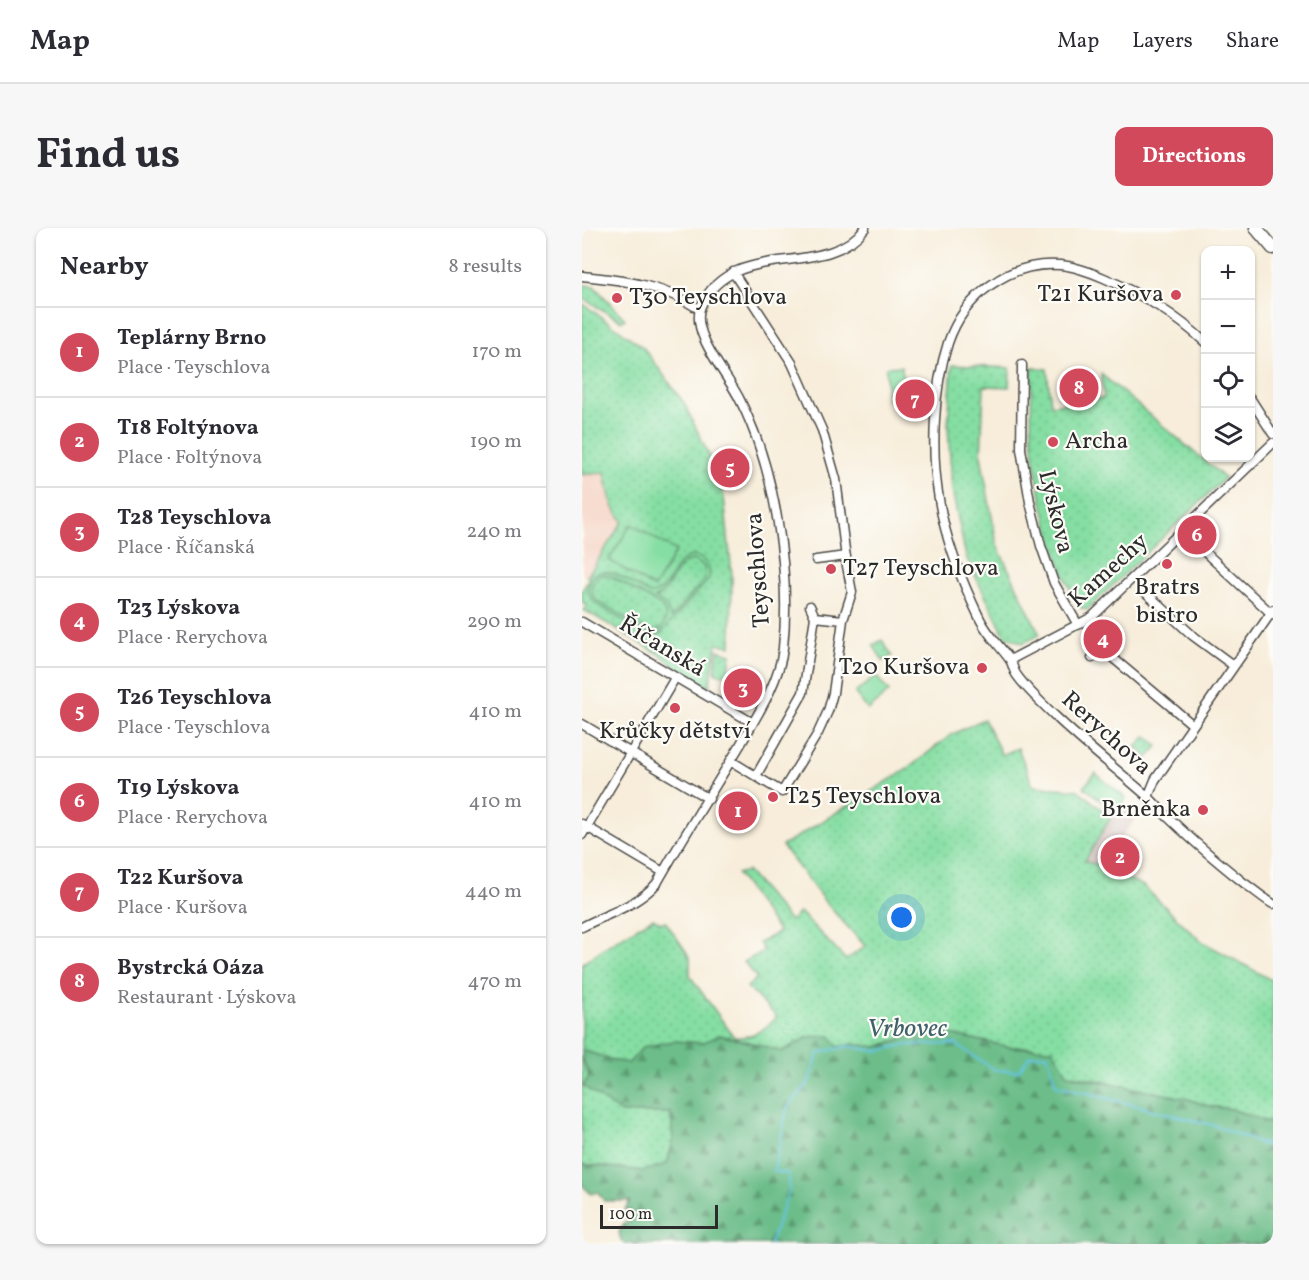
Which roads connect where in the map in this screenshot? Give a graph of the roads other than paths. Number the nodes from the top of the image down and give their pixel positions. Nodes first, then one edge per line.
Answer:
1 (865, 228) edge
2 (1256, 228) edge
3 (1273, 248) edge
4 (733, 272) junction
5 (582, 276) edge
6 (699, 309) junction
7 (1201, 338) edge
8 (1022, 365) dead end
9 (1255, 405) edge
10 (1273, 434) edge
11 (1273, 443) edge
12 (1195, 543) dead end
13 (846, 556) junction
14 (816, 560) dead end
15 (1144, 591) dead end
16 (810, 606) dead end
17 (1272, 612) edge
18 (814, 616) junction
19 (843, 620) junction
20 (582, 622) edge
21 (1078, 625) junction
22 (1092, 658) dead end
23 (1010, 660) junction
24 (1234, 666) junction
25 (675, 678) junction
26 (753, 723) junction
27 (582, 724) edge
28 (1193, 725) junction
29 (631, 753) junction
30 (731, 760) junction
31 (756, 776) junction
32 (1148, 797) junction
33 (709, 799) junction
34 (584, 829) edge
35 (663, 872) junction
36 (1273, 904) edge
37 (583, 925) edge

1 - 4 street
2 - 3 street
4 - 6 street
4 - 13 street
5 - 6 street
6 - 26 street, Teyschlova
7 - 23 street, Rerychova
8 - 21 street, Lýskova
9 - 10 street
11 - 21 street, Kamechy
12 - 17 street, Rerychova
13 - 14 street
13 - 19 street
15 - 24 street
16 - 18 street, Teyschlova
17 - 24 street, Rerychova
18 - 19 street
18 - 31 street, Teyschlova
19 - 31 street
20 - 25 street, Říčanská
21 - 23 street, Kamechy
22 - 28 street, Rerychova
23 - 32 street, Rerychova
24 - 28 street, Rerychova
25 - 26 street, Říčanská
25 - 29 street
26 - 30 street, Teyschlova
27 - 29 street
28 - 32 street, Rerychova
29 - 33 street
29 - 34 street
30 - 31 street
30 - 33 street, Teyschlova
32 - 36 street
33 - 35 street, Teyschlova
34 - 35 street
35 - 37 street, Teyschlova

